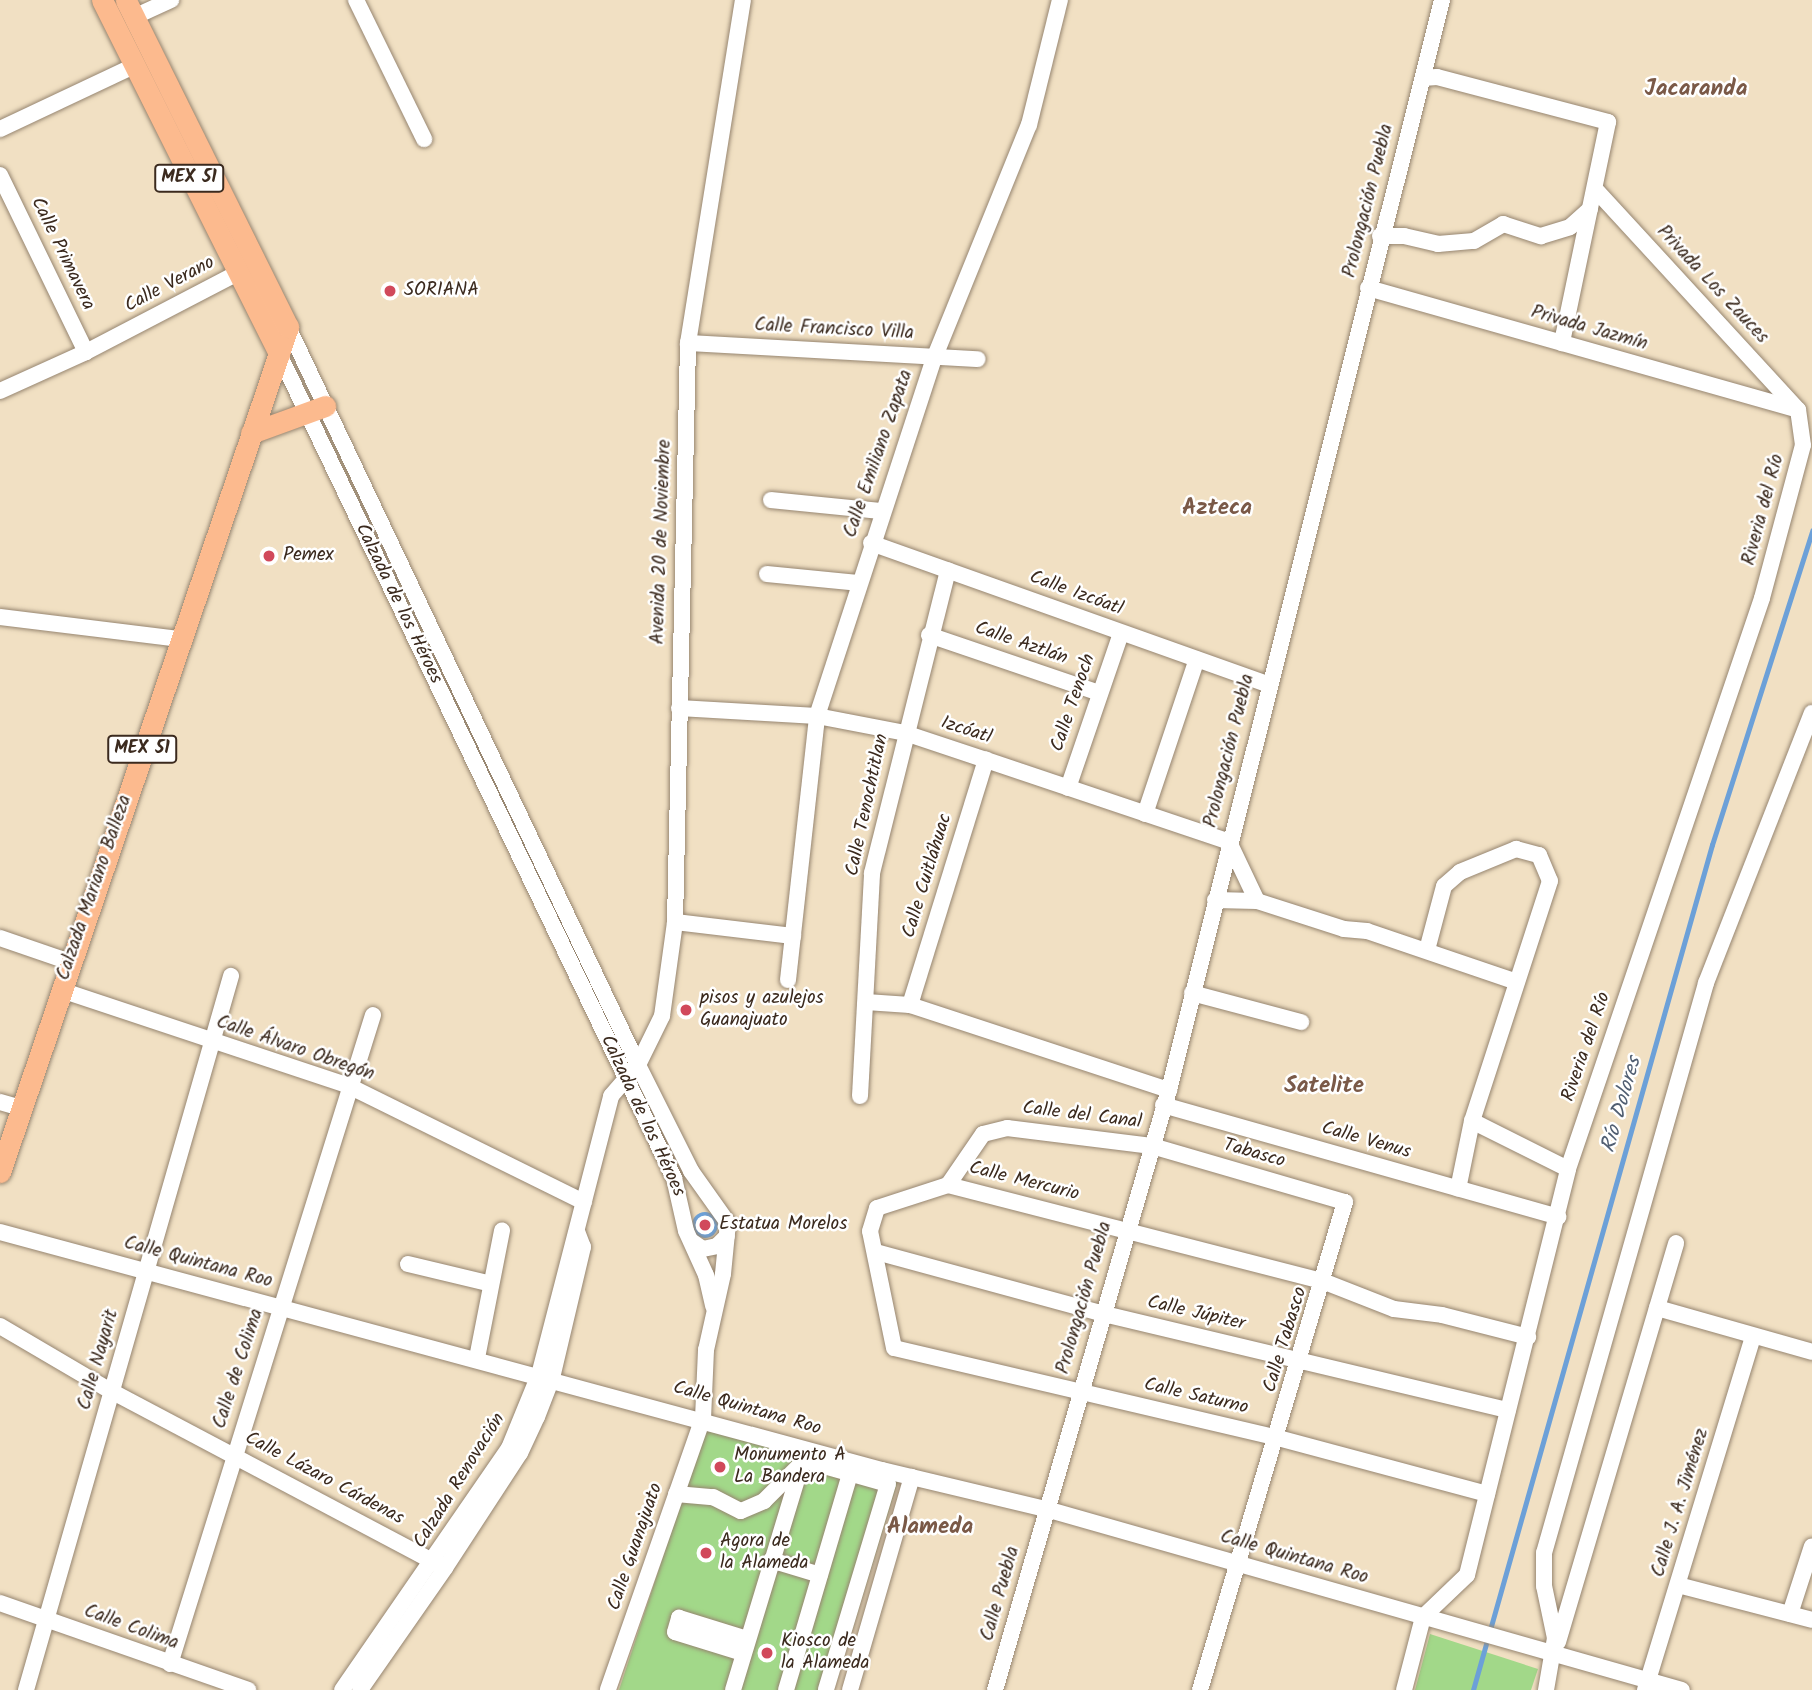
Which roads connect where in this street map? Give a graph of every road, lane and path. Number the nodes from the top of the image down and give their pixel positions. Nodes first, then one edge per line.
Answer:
1 (102, 0) edge
2 (171, 0) edge
3 (356, 0) edge
4 (743, 0) edge
5 (1060, 0) edge
6 (1443, 0) edge
7 (130, 8) edge
8 (134, 66) junction
9 (1423, 78) junction
10 (0, 129) edge
11 (424, 139) dead end
12 (0, 175) edge
13 (1595, 189) junction
14 (1590, 209) junction
15 (1380, 236) junction
16 (236, 274) junction
17 (1368, 288) junction
18 (288, 327) junction
19 (688, 343) junction
20 (1562, 343) junction
21 (86, 352) junction
22 (279, 354) junction
23 (935, 356) junction
24 (978, 359) dead end
25 (0, 391) edge
26 (315, 408) junction
27 (1798, 410) junction
28 (251, 433) junction
29 (771, 500) dead end
30 (882, 511) junction
31 (871, 543) junction
32 (948, 570) junction
33 (767, 575) dead end
34 (858, 583) junction
35 (0, 617) edge
36 (1121, 633) junction
37 (929, 635) junction
38 (179, 639) junction
39 (1197, 659) junction
40 (1268, 684) junction
41 (1099, 693) junction
42 (679, 708) junction
43 (1812, 713) edge
44 (817, 716) junction
45 (905, 733) junction
46 (986, 760) junction
47 (1068, 788) junction
48 (1145, 814) junction
49 (1229, 842) junction
50 (1215, 900) junction
51 (1257, 901) junction
52 (675, 922) junction
53 (793, 936) junction
54 (0, 938) edge
55 (1427, 950) junction
56 (69, 962) junction
57 (231, 976) dead end
58 (788, 981) dead end
59 (1517, 982) junction
60 (61, 990) junction
61 (1192, 993) junction
62 (866, 1002) junction
63 (910, 1005) junction
64 (373, 1015) dead end
65 (1301, 1022) dead end
66 (212, 1042) junction
67 (638, 1065) junction
68 (625, 1078) junction
69 (349, 1086) junction
70 (860, 1096) dead end
71 (1166, 1098) junction
72 (0, 1102) edge
73 (21, 1108) junction
74 (1472, 1121) junction
75 (4, 1146) edge
76 (1152, 1146) junction
77 (1568, 1169) junction
78 (0, 1172) edge
79 (948, 1185) junction
80 (1458, 1189) junction
81 (584, 1202) junction
82 (1345, 1202) joint
83 (719, 1206) junction
84 (1558, 1217) junction
85 (685, 1218) junction
86 (502, 1230) dead end
87 (0, 1231) edge
88 (1127, 1231) junction
89 (727, 1236) junction
90 (691, 1241) junction
91 (1676, 1243) dead end
92 (876, 1252) junction
93 (408, 1264) dead end
94 (146, 1271) junction
95 (1325, 1282) junction
96 (491, 1284) junction
97 (281, 1307) junction
98 (714, 1308) junction
99 (1657, 1308) junction
100 (1104, 1314) junction
101 (0, 1326) edge
102 (1753, 1336) junction
103 (1528, 1337) junction
104 (1812, 1352) edge
105 (477, 1358) junction
106 (1302, 1359) junction
107 (545, 1376) junction
108 (111, 1391) junction
109 (1080, 1392) junction
110 (1508, 1410) junction
111 (703, 1418) junction
112 (1278, 1438) junction
113 (233, 1455) junction
114 (801, 1464) junction
115 (850, 1474) junction
116 (912, 1477) junction
117 (772, 1493) junction
118 (676, 1494) junction
119 (1487, 1494) junction
120 (1046, 1510) junction
121 (783, 1521) junction
122 (1812, 1546) edge
123 (771, 1560) junction
124 (440, 1565) junction
125 (1241, 1565) junction
126 (820, 1575) junction
127 (1678, 1585) junction
128 (0, 1603) edge
129 (1790, 1614) junction
130 (1423, 1617) junction
131 (46, 1619) junction
132 (1812, 1620) edge
133 (1554, 1654) junction
134 (170, 1664) junction
135 (1646, 1686) edge
136 (26, 1690) edge
137 (248, 1690) edge
138 (342, 1690) edge
139 (360, 1690) edge
140 (608, 1690) edge
141 (733, 1690) edge
142 (786, 1690) edge
143 (826, 1690) edge
144 (850, 1690) edge
145 (995, 1690) edge
146 (1200, 1690) edge
147 (1404, 1690) edge
148 (1546, 1690) edge
149 (1682, 1690) edge

1 - 8 main road, Calzada de los Héroes / MEX 51
2 - 7 street
3 - 11 street
4 - 19 street, Avenida 20 de Noviembre
5 - 23 street, Calle Emiliano Zapata
6 - 9 street, Prolongación Puebla
7 - 18 main road, Calzada de los Héroes / MEX 51
8 - 10 street
8 - 16 main road, Calzada de los Héroes / MEX 51
9 - 13 street
9 - 15 street, Prolongación Puebla
12 - 21 street, Calle Primavera
13 - 14 street
13 - 27 street, Privada Los Zauces
14 - 15 street
14 - 20 street
15 - 17 street, Prolongación Puebla
16 - 21 street, Calle Verano
16 - 22 main road, Calzada de los Héroes / MEX 51
17 - 20 street, Privada Jazmín
17 - 40 street, Prolongación Puebla
18 - 22 main road, Calzada Mariano Balleza / MEX 51
18 - 26 street, Calzada de los Héroes
19 - 23 street, Calle Francisco Villa
19 - 42 street, Avenida 20 de Noviembre
20 - 27 street, Privada Jazmín
21 - 25 street, Calle Verano
22 - 26 street, Calzada de los Héroes
22 - 28 main road, Calzada Mariano Balleza / MEX 51
23 - 24 street, Calle Francisco Villa
23 - 30 street, Calle Emiliano Zapata
26 - 28 main road
26 - 67 street, Calzada de los Héroes
26 - 68 street, Calzada de los Héroes
27 - 77 street, Riveria del Río
28 - 38 main road, Calzada Mariano Balleza / MEX 51
29 - 30 street
30 - 31 street, Calle Emiliano Zapata
31 - 32 street, Calle Izcóatl
31 - 34 street, Calle Emiliano Zapata
32 - 36 street, Calle Izcóatl
32 - 37 street, Calle Tenochtitlan
33 - 34 street
34 - 44 street, Calle Emiliano Zapata
35 - 38 street
36 - 39 street, Calle Izcóatl
36 - 41 street, Calle Tenoch
37 - 41 street, Calle Aztlán
37 - 45 street, Calle Tenochtitlan
38 - 56 main road, Calzada Mariano Balleza / MEX 51
39 - 40 street, Calle Izcóatl
39 - 48 street
40 - 49 street, Prolongación Puebla
41 - 47 street, Calle Tenoch
42 - 44 street, Izcóatl
42 - 52 street, Avenida 20 de Noviembre
43 - 133 street
44 - 45 street, Izcóatl
44 - 53 street, Calle Emiliano Zapata
45 - 46 street, Izcóatl
45 - 62 street, Calle Tenochtitlan
46 - 47 street, Izcóatl
46 - 63 street, Calle Cuitláhuac
47 - 48 street, Izcóatl
48 - 49 street, Izcóatl
49 - 50 street, Prolongación Puebla
49 - 51 street
50 - 51 street
50 - 61 street, Prolongación Puebla
51 - 55 street
52 - 53 street
52 - 67 street, Avenida 20 de Noviembre
53 - 58 street, Calle Emiliano Zapata
54 - 56 street
55 - 59 street
55 - 59 street
56 - 60 main road, Calzada Mariano Balleza / MEX 51
57 - 66 street, Calle Nayarit
59 - 74 street
60 - 66 street, Calle Álvaro Obregón
60 - 73 main road, Calzada Mariano Balleza / MEX 51
61 - 65 street
61 - 71 street, Prolongación Puebla
62 - 63 street, Calle Venus
62 - 70 street, Calle Tenochtitlan
63 - 71 street, Calle Venus
64 - 69 street, Calle de Colima
66 - 69 street, Calle Álvaro Obregón
66 - 94 street, Calle Nayarit
67 - 68 street, Avenida 20 de Noviembre
67 - 83 street, Calzada de los Héroes
68 - 81 street, Calzada Renovación
68 - 85 street, Calzada de los Héroes
69 - 81 street, Calle Álvaro Obregón
69 - 97 street, Calle de Colima
71 - 76 street, Prolongación Puebla
71 - 80 street, Calle Venus
72 - 73 street
73 - 75 main road, Calzada Mariano Balleza / MEX 51
74 - 77 street
74 - 80 street
75 - 78 main road, Calzada Mariano Balleza / MEX 51
76 - 79 street, Calle del Canal
76 - 82 street, Tabasco
76 - 88 street, Prolongación Puebla
77 - 84 street, Riveria del Río
79 - 88 street, Calle Mercurio
79 - 92 street, Calle Mercurio
80 - 84 street, Calle Venus
81 - 107 street, Calzada Renovación
82 - 95 street, Calle Tabasco
83 - 85 street
83 - 89 street, Calzada de los Héroes
84 - 103 street, Riveria del Río
85 - 90 street, Calzada de los Héroes
86 - 96 street
87 - 94 street, Calle Quintana Roo
88 - 95 street, Calle Mercurio
88 - 100 street, Prolongación Puebla
89 - 90 street
89 - 98 street, Calzada de los Héroes
90 - 98 street, Calzada de los Héroes
91 - 99 street
92 - 100 street, Calle Júpiter
92 - 109 street, Calle Saturno
93 - 96 street
94 - 97 street, Calle Quintana Roo
94 - 108 street, Calle Nayarit
95 - 103 street, Calle Mercurio
95 - 106 street, Calle Tabasco
96 - 105 street
97 - 105 street, Calle Quintana Roo
97 - 113 street, Calle de Colima
98 - 111 street, Calle Guanajuato
99 - 102 street
99 - 133 street
100 - 106 street, Calle Júpiter
100 - 109 street, Prolongación Puebla
101 - 108 street, Calle Lázaro Cárdenas
102 - 104 street
102 - 127 street, Calle J. A. Jiménez
103 - 110 street, Riveria del Río
105 - 107 street, Calle Quintana Roo
106 - 110 street, Calle Júpiter
106 - 112 street, Calle Tabasco
107 - 111 street, Calle Quintana Roo
107 - 124 street, Calzada Renovación
108 - 113 street, Calle Lázaro Cárdenas
108 - 131 street, Calle Nayarit
109 - 112 street, Calle Saturno
109 - 120 street, Prolongación Puebla
110 - 119 street, Riveria del Río
111 - 116 street, Calle Quintana Roo
111 - 118 street, Calle Guanajuato
112 - 119 street, Calle Saturno
112 - 125 street, Calle Tabasco
113 - 124 street, Calle Lázaro Cárdenas
113 - 134 street, Calle de Colima
114 - 115 street
114 - 117 street
114 - 121 street
115 - 126 street
115 - 143 street
116 - 120 street, Calle Quintana Roo
116 - 144 street
117 - 118 street
117 - 121 street
118 - 140 street, Calle Guanajuato
119 - 130 street, Riveria del Río
120 - 125 street, Calle Quintana Roo
120 - 145 street, Calle Puebla
121 - 123 street
122 - 129 street
123 - 126 street
123 - 141 street
124 - 138 street, Calzada Renovación
124 - 139 street, Calzada Renovación
125 - 130 street, Calle Quintana Roo
125 - 146 street, Calle Tabasco
126 - 142 street
127 - 129 street
127 - 135 street, Calle J. A. Jiménez
128 - 131 street, Calle Colima
129 - 132 street
130 - 133 street, Calle Quintana Roo
130 - 147 street
131 - 134 street, Calle Colima
131 - 136 street, Calle Nayarit
133 - 135 street, Calle Quintana Roo
133 - 148 street
134 - 137 street, Calle Colima
135 - 149 street, Calle Quintana Roo

